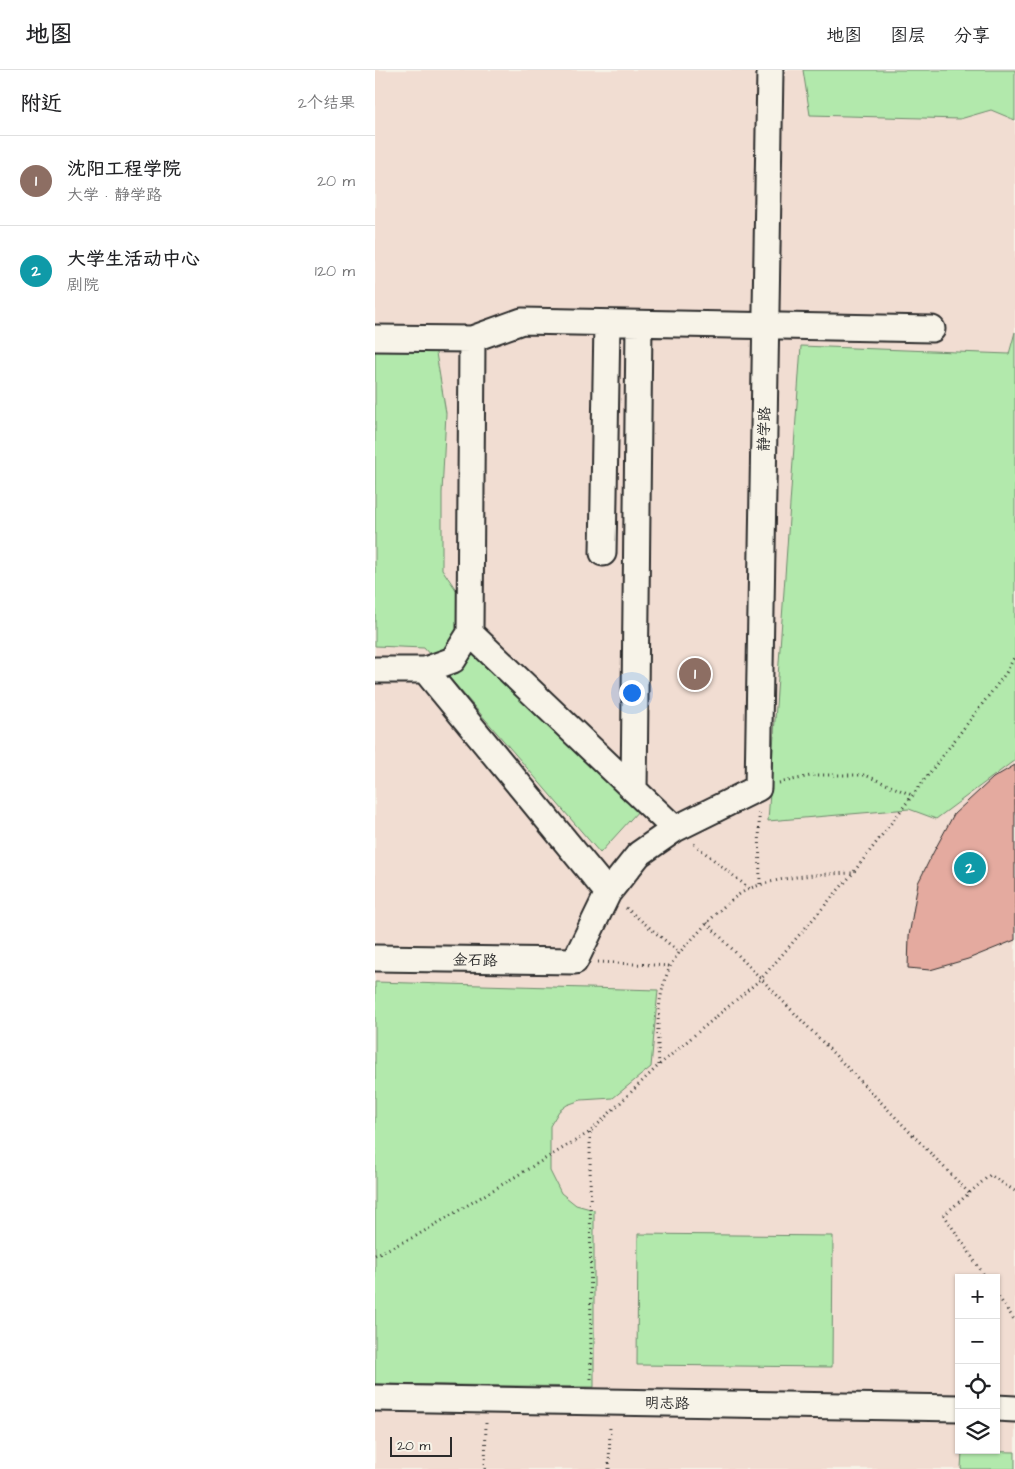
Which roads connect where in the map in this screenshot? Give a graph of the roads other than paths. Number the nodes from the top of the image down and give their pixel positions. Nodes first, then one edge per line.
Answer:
1 (770, 70) edge
2 (607, 323) junction
3 (639, 324) junction
4 (766, 326) junction
5 (932, 329) dead end
6 (375, 338) edge
7 (472, 339) junction
8 (603, 553) dead end
9 (470, 633) junction
10 (375, 670) edge
11 (425, 670) junction
12 (634, 790) junction
13 (675, 829) junction
14 (608, 893) junction
15 (375, 958) edge
16 (375, 1398) edge
17 (955, 1408) edge
18 (1000, 1408) edge
19 (1015, 1409) edge

1 - 4 street, 静学路
2 - 3 street
2 - 7 street
2 - 8 street
3 - 4 street
3 - 12 street
4 - 5 street
4 - 13 street, 静学路
6 - 7 street
7 - 9 street
9 - 11 street
9 - 12 street
10 - 11 street
11 - 14 street
12 - 13 street
13 - 14 street
14 - 15 street, 金石路
16 - 17 street, 明志路
18 - 19 street

